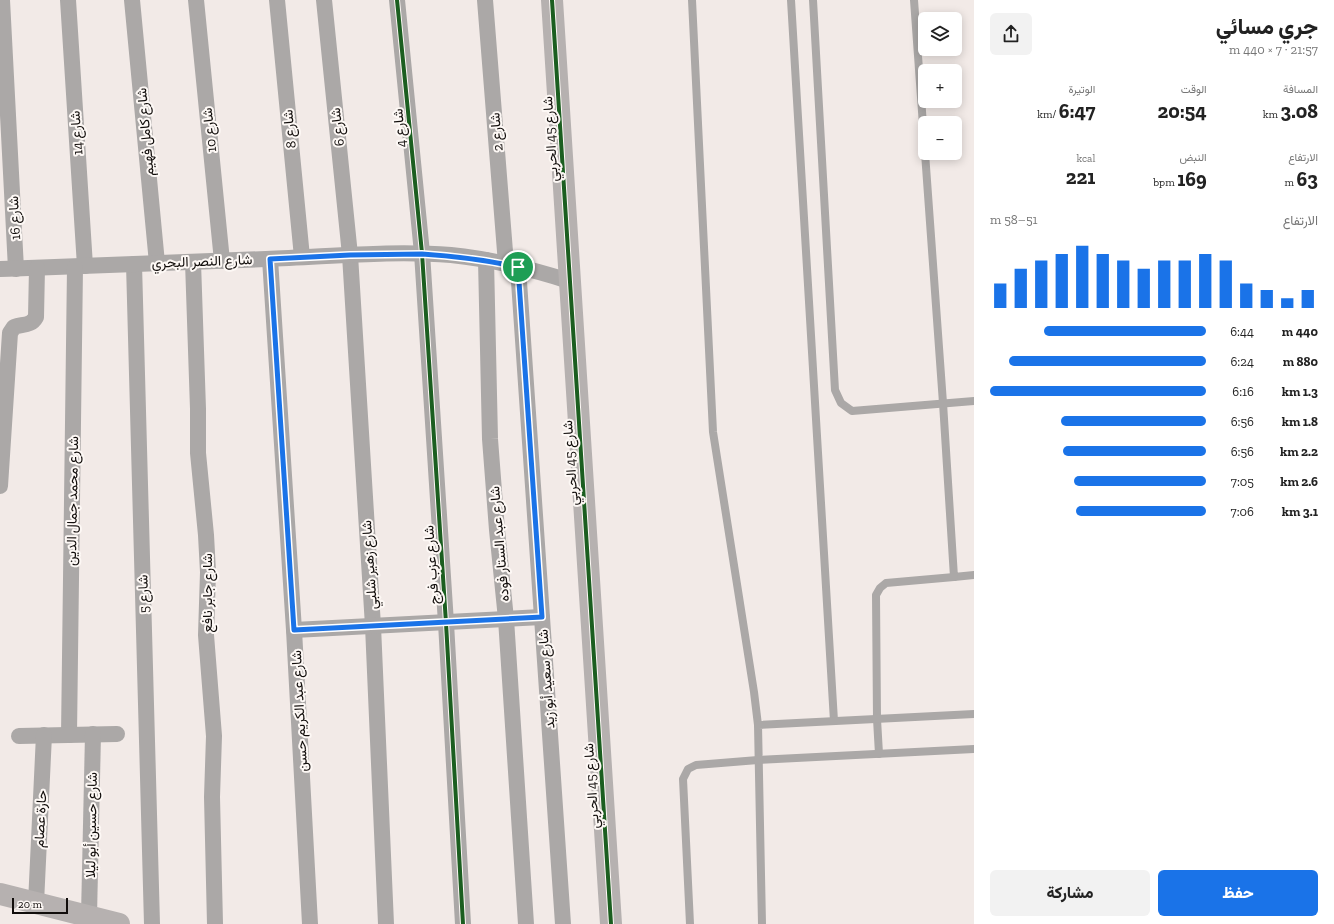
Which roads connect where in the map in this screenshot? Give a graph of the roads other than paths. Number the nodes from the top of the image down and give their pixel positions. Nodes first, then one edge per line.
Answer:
1 (2, 0) edge
2 (68, 0) edge
3 (132, 0) edge
4 (196, 0) edge
5 (277, 0) edge
6 (324, 0) edge
7 (397, 0) edge
8 (485, 0) edge
9 (552, 0) edge
10 (692, 0) edge
11 (792, 0) edge
12 (813, 0) edge
13 (914, 0) edge
14 (422, 254) junction
15 (350, 255) junction
16 (302, 257) junction
17 (270, 259) junction
18 (486, 260) junction
19 (222, 261) junction
20 (193, 262) junction
21 (157, 263) junction
22 (134, 264) junction
23 (512, 265) junction
24 (80, 266) junction
25 (37, 268) junction
26 (0, 269) edge
27 (16, 269) junction
28 (569, 281) junction
29 (974, 401) edge
30 (943, 404) junction
31 (0, 486) edge
32 (974, 575) edge
33 (954, 577) junction
34 (542, 617) junction
35 (506, 620) junction
36 (446, 623) junction
37 (373, 626) junction
38 (294, 630) junction
39 (974, 714) edge
40 (877, 719) junction
41 (834, 721) junction
42 (758, 725) junction
43 (93, 734) junction
44 (117, 734) dead end
45 (44, 735) junction
46 (69, 735) junction
47 (20, 736) dead end
48 (974, 749) edge
49 (879, 754) junction
50 (758, 760) junction
51 (0, 894) edge
52 (36, 903) junction
53 (89, 916) junction
54 (119, 924) edge
55 (152, 924) edge
56 (215, 924) edge
57 (310, 924) edge
58 (386, 924) edge
59 (464, 924) edge
60 (526, 924) edge
61 (563, 924) edge
62 (611, 924) edge
63 (690, 924) edge
64 (762, 924) edge

1 - 27 street, شارع 16
2 - 24 street, شارع 14
3 - 21 street, شارع كامل فهيم
4 - 19 street, شارع 10
5 - 16 street, شارع 8
6 - 15 street, شارع 6
7 - 14 street, شارع 4
8 - 23 street, شارع 2
9 - 28 street, شارع 45 الحربي
10 - 42 lane
11 - 41 lane
12 - 30 lane
13 - 30 lane
14 - 15 street, شارع النصر البحري
14 - 18 street, شارع النصر البحري
14 - 36 street, شارع عزب فرج
15 - 16 street, شارع النصر البحري
15 - 37 street, شارع زهير شلبي
16 - 17 street, شارع النصر البحري
17 - 19 street, شارع النصر البحري
17 - 38 street, شارع عبد الكريم حسن
18 - 23 street, شارع النصر البحري
18 - 35 street, شارع عبد الستار فوده
19 - 20 street, شارع النصر البحري
20 - 21 street, شارع النصر البحري
20 - 56 street, شارع جابر نافع
21 - 22 street, شارع النصر البحري
22 - 24 street, شارع النصر البحري
22 - 55 street, شارع 5
23 - 28 street, شارع النصر البحري
23 - 34 street, شارع سعيد أبو زيد
24 - 25 street, شارع النصر البحري
24 - 46 street, شارع محمد جمال الدين
25 - 27 street, شارع النصر البحري
25 - 31 street
26 - 27 street, شارع النصر البحري
28 - 62 street, شارع 45 الحربي
29 - 30 lane
30 - 33 lane
32 - 33 lane
33 - 40 lane
34 - 35 street
34 - 61 street, شارع سعيد أبو زيد
35 - 36 street
35 - 60 street, شارع عبد الستار فوده
36 - 37 street
36 - 59 street, شارع عزب فرج
37 - 38 street
37 - 58 street, شارع زهير شلبي
38 - 57 street, شارع عبد الكريم حسن
39 - 40 lane
40 - 41 lane
40 - 49 lane
41 - 42 lane
42 - 50 lane
43 - 44 street
43 - 46 street
43 - 53 street, شارع حسين أبو ليلا
45 - 46 street
45 - 47 street
45 - 52 street, حارة عصام
48 - 49 lane
49 - 50 lane
50 - 63 lane
50 - 64 lane
51 - 52 street
52 - 53 street
53 - 54 street

